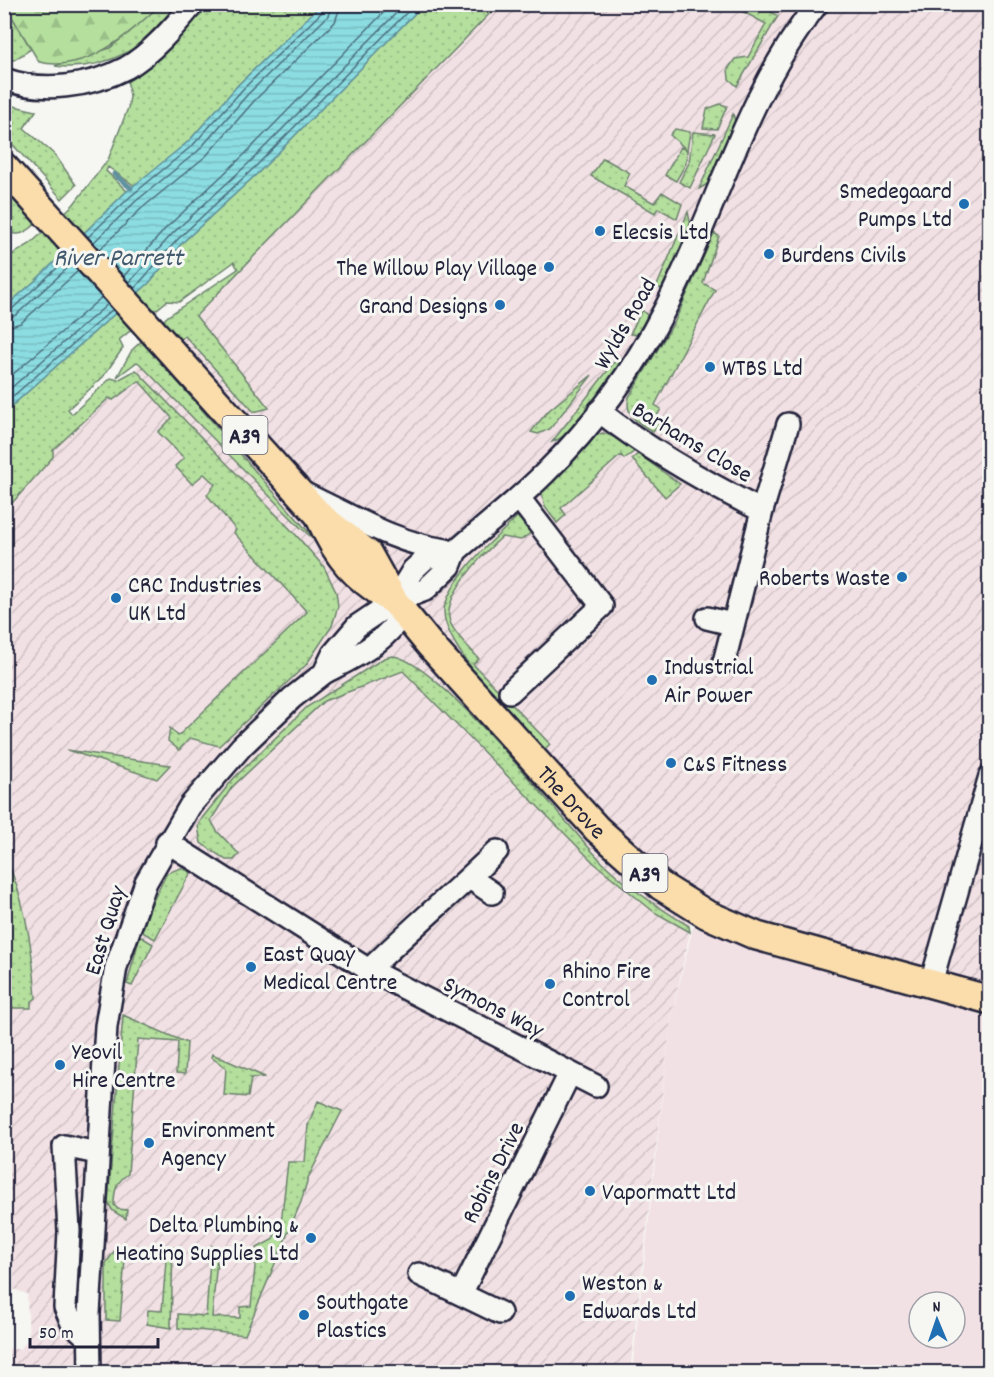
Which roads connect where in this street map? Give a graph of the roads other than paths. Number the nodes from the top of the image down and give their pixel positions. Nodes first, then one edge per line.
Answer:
1 (194, 4) edge
2 (817, 4) edge
3 (4, 79) edge
4 (4, 167) edge
5 (599, 411) junction
6 (788, 424) dead end
7 (294, 489) junction
8 (519, 498) junction
9 (762, 511) junction
10 (456, 551) junction
11 (394, 602) junction
12 (707, 618) dead end
13 (732, 624) junction
14 (724, 662) dead end
15 (510, 692) dead end
16 (990, 776) edge
17 (167, 842) junction
18 (497, 851) dead end
19 (470, 878) junction
20 (492, 893) dead end
21 (369, 970) junction
22 (932, 983) junction
23 (990, 1000) edge
24 (570, 1073) junction
25 (596, 1086) dead end
26 (97, 1153) junction
27 (419, 1274) dead end
28 (460, 1294) junction
29 (500, 1313) dead end
30 (89, 1339) junction
31 (90, 1372) edge

1 - 3 street
2 - 5 street, Wylds Road
4 - 7 main road, A39
5 - 8 street, Wylds Road
5 - 9 street, Barhams Close
6 - 9 street, Barhams Close
7 - 10 street
7 - 11 main road, A39
8 - 10 street, Wylds Road
8 - 15 street
9 - 13 street, Barhams Close
10 - 11 street, Wylds Road
11 - 17 street, East Quay
11 - 22 main road, The Drove / A39
12 - 13 street
13 - 14 street, Barhams Close
16 - 22 street
17 - 21 street, Symons Way
17 - 26 street, East Quay
18 - 19 street
19 - 20 street
19 - 21 street
21 - 24 street, Symons Way
22 - 23 main road, The Drove / A39
24 - 25 street, Symons Way
24 - 28 street, Robins Drive
26 - 30 street, East Quay
26 - 30 street
27 - 28 street
28 - 29 street
30 - 31 street, East Quay

